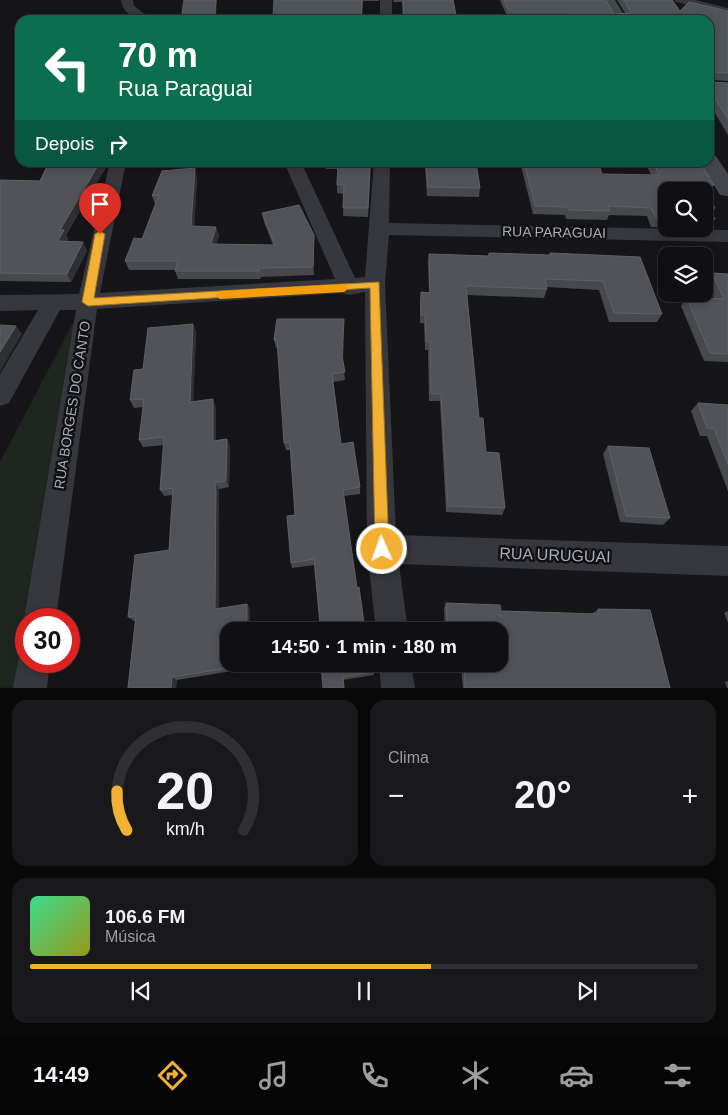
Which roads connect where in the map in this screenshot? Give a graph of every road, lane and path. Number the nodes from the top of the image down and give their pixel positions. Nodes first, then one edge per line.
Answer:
1 (386, 0) edge
2 (608, 0) edge
3 (680, 0) edge
4 (128, 4) edge
5 (728, 11) edge
6 (140, 15) edge
7 (386, 15) edge
8 (617, 15) edge
9 (117, 167) edge
10 (294, 167) edge
11 (382, 167) edge
12 (713, 167) edge
13 (728, 190) edge
14 (380, 230) junction
15 (728, 236) edge
16 (375, 284) junction
17 (349, 288) junction
18 (88, 302) junction
19 (0, 303) edge
20 (53, 303) junction
21 (0, 396) edge
22 (382, 549) junction
23 (728, 561) edge
24 (42, 608) edge
25 (391, 622) edge
26 (396, 672) edge
27 (32, 673) edge
28 (30, 688) edge
29 (398, 688) edge

1 - 7 street
2 - 8 street
3 - 5 street
4 - 6 street
9 - 18 street, RUA BORGES DO CANTO
10 - 17 street
11 - 14 street
12 - 13 street
14 - 15 street, RUA PARAGUAI
14 - 16 street
16 - 17 street
16 - 22 street
17 - 18 street
18 - 20 street
18 - 24 street, RUA BORGES DO CANTO
19 - 20 street
20 - 21 street
22 - 23 street, RUA URUGUAI
22 - 25 street
26 - 29 street
27 - 28 street

